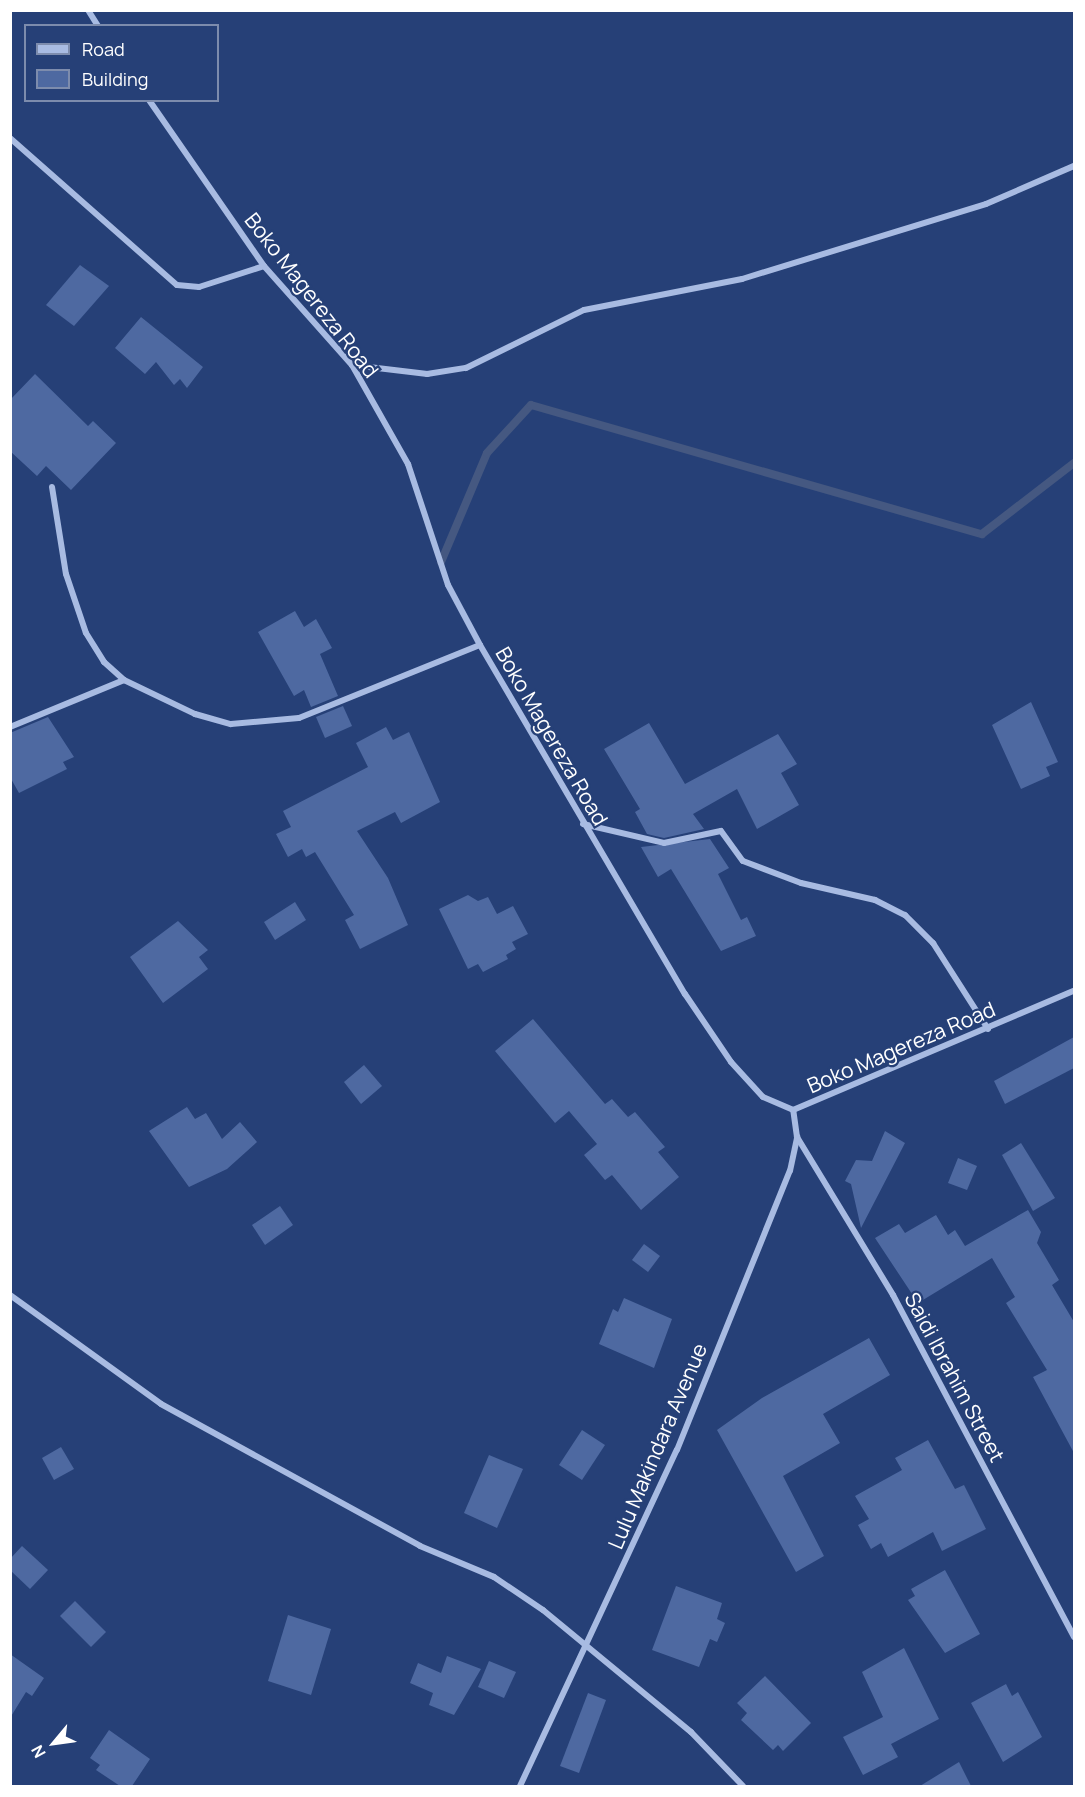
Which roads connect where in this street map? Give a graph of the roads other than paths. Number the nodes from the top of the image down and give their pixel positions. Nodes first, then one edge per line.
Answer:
1 (88, 10) edge
2 (97, 24) edge
3 (150, 102) edge
4 (10, 138) edge
5 (1074, 166) edge
6 (264, 266) junction
7 (352, 365) junction
8 (52, 487) dead end
9 (480, 645) junction
10 (124, 680) junction
11 (10, 727) edge
12 (583, 824) junction
13 (1074, 991) edge
14 (988, 1029) junction
15 (793, 1110) junction
16 (796, 1137) junction
17 (10, 1295) edge
18 (1074, 1637) edge
19 (587, 1647) junction
20 (520, 1786) edge
21 (743, 1786) edge

1 - 2 street
3 - 6 street, Boko Magereza Road
4 - 6 street
5 - 7 street
6 - 7 street, Boko Magereza Road
7 - 9 street, Boko Magereza Road
8 - 10 street
9 - 10 street
9 - 12 street, Boko Magereza Road
10 - 11 street
12 - 14 street
12 - 15 street, Boko Magereza Road
13 - 14 street, Boko Magereza Road
14 - 15 street, Boko Magereza Road
15 - 16 street, Lulu Makindara Avenue
16 - 18 street, Saidi Ibrahim Street
16 - 19 street, Lulu Makindara Avenue
17 - 19 street
19 - 20 street, Lulu Makindara Avenue
19 - 21 street

